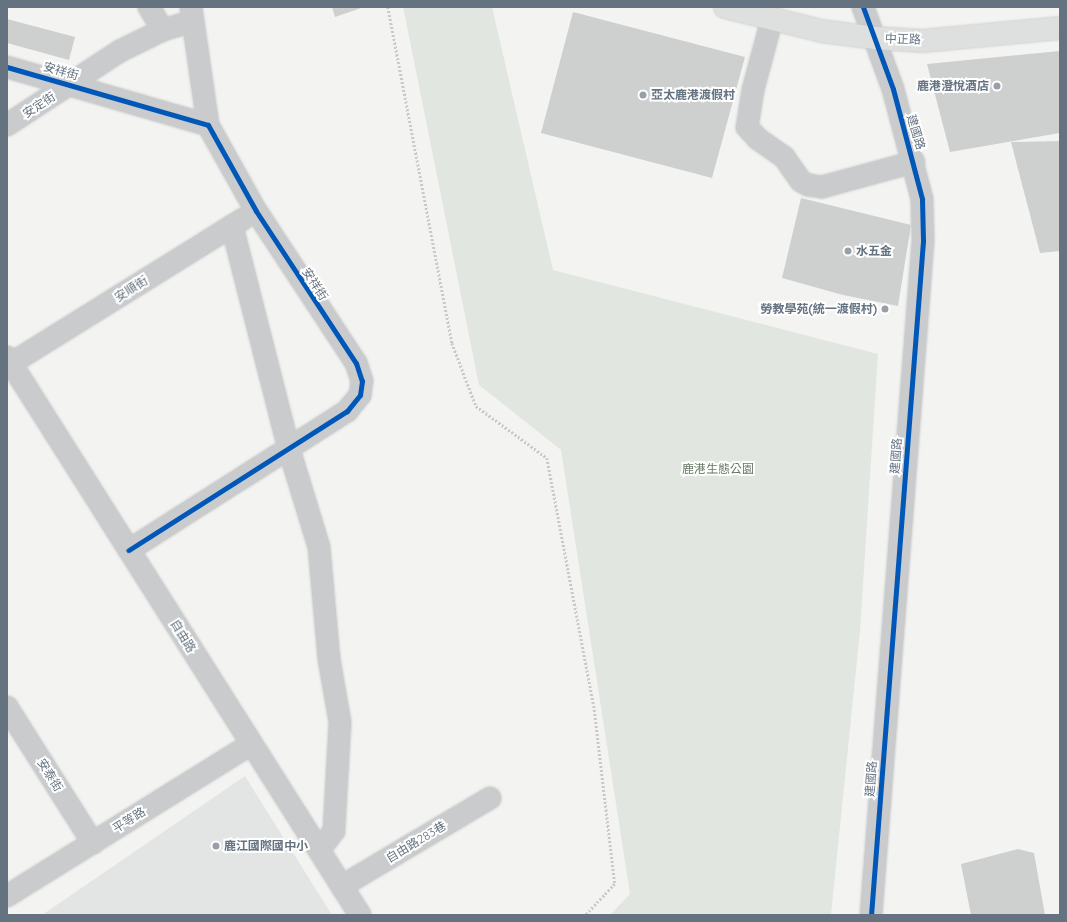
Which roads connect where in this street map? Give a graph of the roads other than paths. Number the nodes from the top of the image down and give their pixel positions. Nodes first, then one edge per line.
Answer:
1 (148, 7) edge
2 (725, 7) edge
3 (863, 7) edge
4 (191, 14) edge
5 (772, 19) junction
6 (1060, 28) edge
7 (163, 30) junction
8 (875, 38) junction
9 (7, 67) edge
10 (71, 84) junction
11 (7, 125) edge
12 (208, 125) junction
13 (914, 162) junction
14 (256, 211) junction
15 (232, 226) junction
16 (8, 362) edge
17 (289, 449) junction
18 (129, 550) junction
19 (7, 706) edge
20 (251, 744) junction
21 (490, 798) dead end
22 (93, 842) junction
23 (319, 850) junction
24 (342, 886) junction
25 (7, 896) edge
26 (360, 915) edge
27 (871, 915) edge

1 - 7 street
2 - 5 main road, 中正路
3 - 8 street, 建國路
4 - 7 street, 安定街
4 - 12 street
5 - 8 main road, 中正路
5 - 13 street
6 - 8 main road, 中正路
7 - 10 street, 安定街
8 - 13 street, 建國路
9 - 10 street, 安祥街
10 - 11 street, 安定街
10 - 12 street, 安祥街
12 - 14 street, 安祥街
13 - 27 street, 建國路
14 - 15 street, 安順街
14 - 17 street, 安祥街
15 - 16 street, 安順街
15 - 17 street
16 - 18 street, 自由路
17 - 18 street, 安祥街
17 - 23 street
18 - 20 street, 自由路
19 - 22 street, 安泰街
20 - 22 street, 平等路
20 - 23 street, 自由路
21 - 24 street, 自由路283巷
22 - 25 street, 平等路
23 - 24 street, 自由路
24 - 26 street, 自由路

